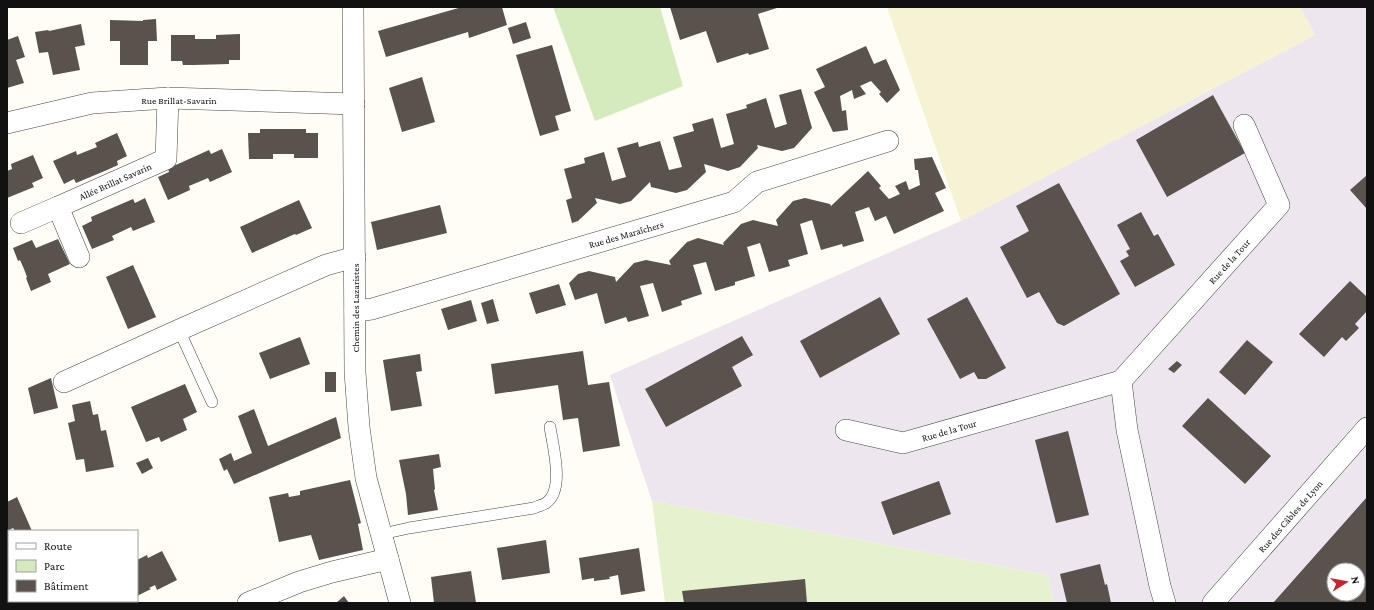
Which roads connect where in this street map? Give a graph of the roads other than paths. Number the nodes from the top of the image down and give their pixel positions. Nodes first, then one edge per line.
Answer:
1 (354, 7) edge
2 (168, 98) junction
3 (354, 104) junction
4 (7, 123) edge
5 (1244, 125) dead end
6 (888, 141) dead end
7 (58, 206) junction
8 (21, 223) dead end
9 (79, 257) dead end
10 (355, 257) junction
11 (355, 311) junction
12 (179, 330) junction
13 (1121, 381) junction
14 (64, 382) dead end
15 (212, 402) dead end
16 (550, 428) dead end
17 (1367, 428) edge
18 (846, 430) dead end
19 (382, 534) junction
20 (388, 559) junction
21 (248, 603) edge
22 (400, 603) edge
23 (1166, 603) edge
24 (1213, 603) edge

1 - 3 street, Chemin des Lazaristes
2 - 3 street, Rue Brillat-Savarin
2 - 4 street, Rue Brillat-Savarin
2 - 7 street, Allée Brillat Savarin
3 - 10 street, Chemin des Lazaristes
5 - 13 street, Rue de la Tour
6 - 11 street, Rue des Maraîchers
7 - 8 street
7 - 9 street
10 - 11 street, Chemin des Lazaristes
10 - 12 street
11 - 19 street, Chemin des Lazaristes
12 - 14 street
12 - 15 lane
13 - 18 street, Rue de la Tour
13 - 23 street
16 - 19 lane
17 - 24 street, Rue des Câbles de Lyon
19 - 20 street, Chemin des Lazaristes
20 - 21 street
20 - 22 street, Chemin des Lazaristes

